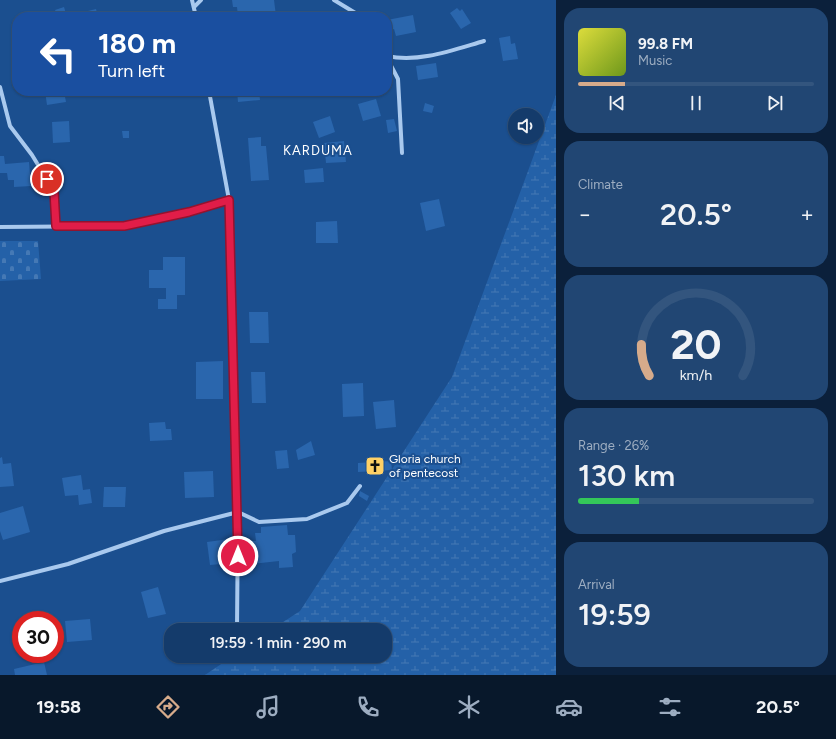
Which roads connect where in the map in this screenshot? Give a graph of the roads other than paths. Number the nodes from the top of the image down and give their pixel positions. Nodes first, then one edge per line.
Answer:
1 (192, 0) edge
2 (201, 0) edge
3 (334, 0) edge
4 (194, 7) junction
5 (195, 12) edge
6 (354, 12) edge
7 (484, 41) dead end
8 (392, 58) edge
9 (392, 67) edge
10 (0, 87) edge
11 (210, 96) edge
12 (402, 153) dead end
13 (229, 200) junction
14 (0, 226) edge
15 (56, 226) junction
16 (360, 486) dead end
17 (238, 512) junction
18 (0, 581) edge
19 (237, 623) edge

1 - 4 street
2 - 4 street
3 - 6 street
4 - 5 street
7 - 8 street
9 - 12 street
10 - 15 street
11 - 13 street
13 - 15 street
13 - 17 street
14 - 15 street
16 - 17 street
17 - 18 street
17 - 19 street

